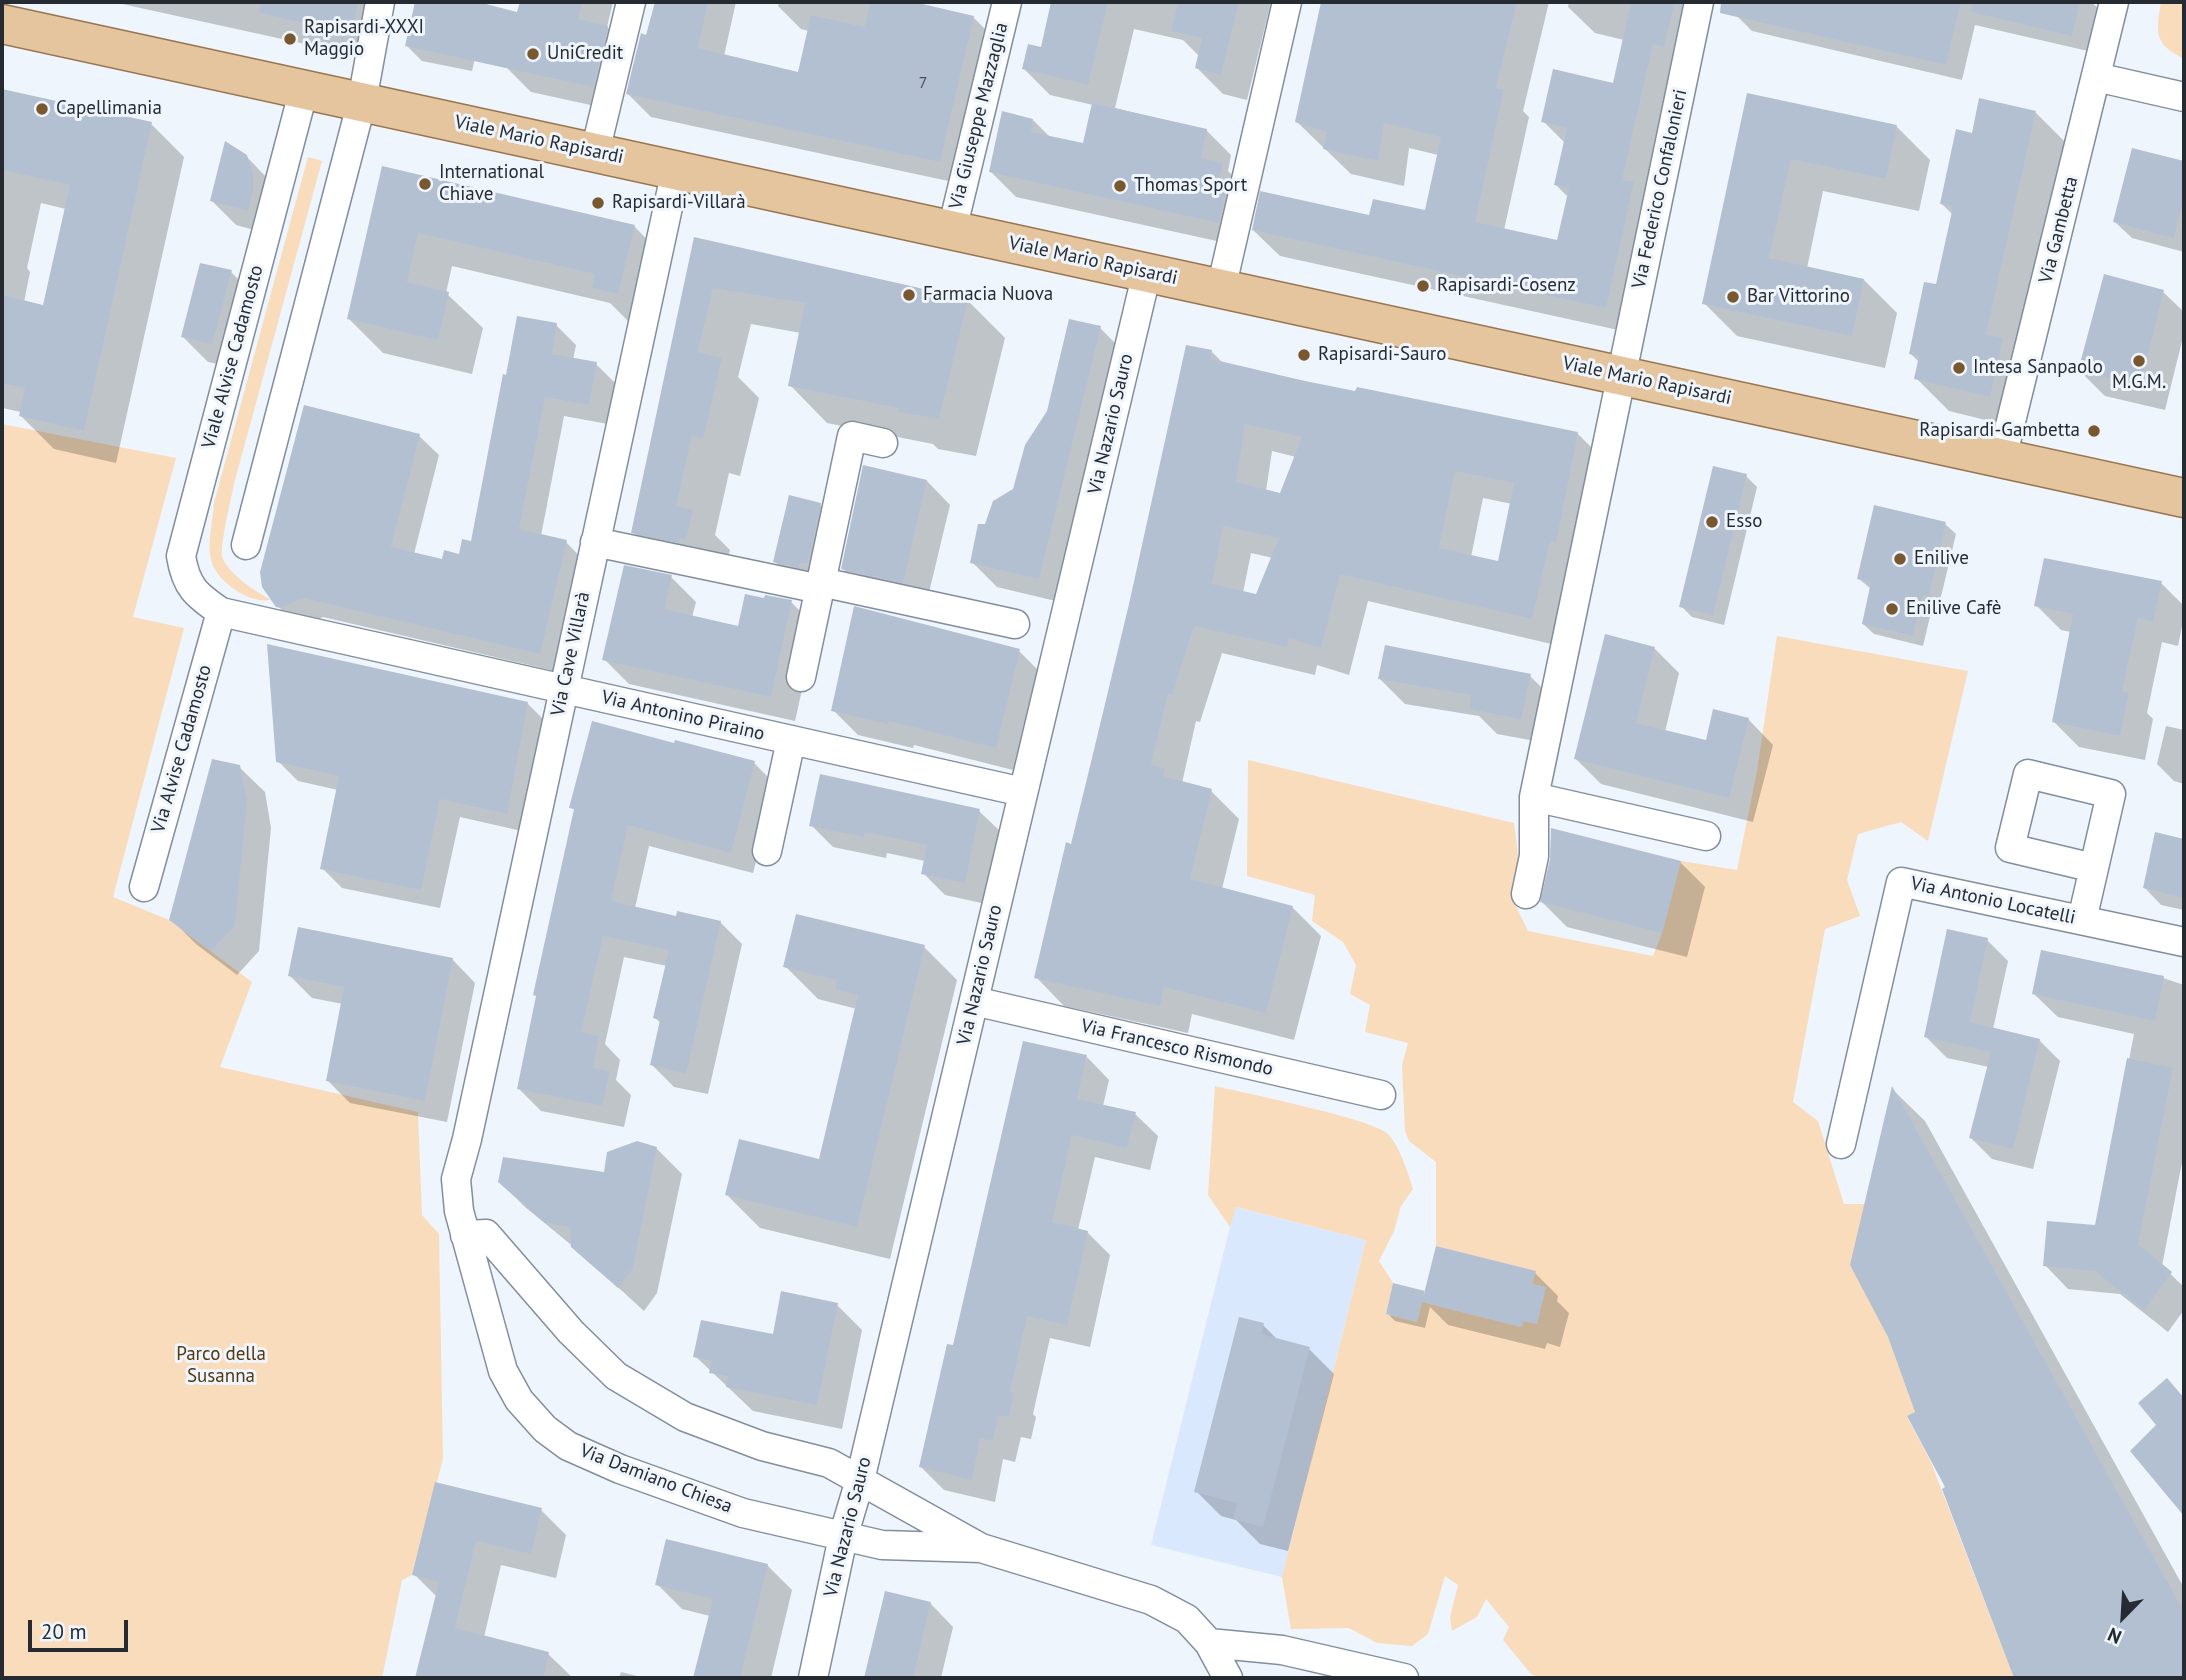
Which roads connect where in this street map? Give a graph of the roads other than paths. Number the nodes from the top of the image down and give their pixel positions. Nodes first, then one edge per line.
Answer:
1 (380, 2) edge
2 (631, 2) edge
3 (1007, 2) edge
4 (1287, 2) edge
5 (1699, 2) edge
6 (2114, 2) edge
7 (2, 23) edge
8 (2096, 77) junction
9 (304, 89) junction
10 (2184, 97) edge
11 (362, 101) junction
12 (594, 152) junction
13 (676, 170) junction
14 (951, 230) junction
15 (1147, 272) junction
16 (1221, 289) junction
17 (1622, 376) junction
18 (883, 443) dead end
19 (2002, 458) junction
20 (2184, 498) edge
21 (596, 542) junction
22 (246, 545) dead end
23 (820, 586) junction
24 (221, 612) junction
25 (1015, 624) dead end
26 (801, 677) dead end
27 (564, 689) junction
28 (791, 740) junction
29 (1023, 792) junction
30 (1534, 797) junction
31 (1706, 836) dead end
32 (767, 851) dead end
33 (2094, 868) dead end
34 (144, 887) dead end
35 (1526, 894) dead end
36 (2082, 920) junction
37 (2184, 942) edge
38 (974, 1000) junction
39 (1381, 1095) dead end
40 (467, 1139) joint
41 (1841, 1143) dead end
42 (465, 1235) junction
43 (860, 1480) junction
44 (843, 1537) junction
45 (981, 1548) junction
46 (1209, 1643) junction
47 (813, 1678) edge
48 (1228, 1678) edge
49 (1404, 1678) edge

1 - 11 street
2 - 12 street
3 - 14 street, Via Giuseppe Mazzaglia
4 - 16 street
5 - 17 street, Via Federico Confalonieri
6 - 8 street, Via Gambetta
7 - 9 main road, Viale Mario Rapisardi
8 - 10 street
8 - 19 street, Via Gambetta
9 - 11 main road, Viale Mario Rapisardi
9 - 24 street, Viale Alvise Cadamosto
11 - 12 main road, Viale Mario Rapisardi
11 - 22 street
12 - 13 main road, Viale Mario Rapisardi
13 - 14 main road, Viale Mario Rapisardi
13 - 21 street, Via Cave Villarà
14 - 15 main road, Viale Mario Rapisardi
15 - 16 main road, Viale Mario Rapisardi
15 - 29 street, Via Nazario Sauro
16 - 17 main road, Viale Mario Rapisardi
17 - 19 main road, Viale Mario Rapisardi
17 - 30 street, Via Federico Confalonieri
18 - 23 street
19 - 20 main road, Viale Mario Rapisardi
21 - 23 street
21 - 27 street, Via Cave Villarà
23 - 25 street
23 - 26 street
24 - 27 street, Via Antonino Piraino
24 - 34 street, Via Alvise Cadamosto
27 - 28 street, Via Antonino Piraino
27 - 40 street, Via Cave Villarà
28 - 29 street, Via Antonino Piraino
28 - 32 street
29 - 38 street, Via Nazario Sauro
30 - 31 street
30 - 35 street, Via Federico Confalonieri
33 - 36 street
36 - 37 street, Via Antonio Locatelli
36 - 41 street, Via Antonio Locatelli
38 - 39 street, Via Francesco Rismondo
38 - 43 street, Via Nazario Sauro
40 - 42 street, Via Damiano Chiesa
42 - 43 street, Via Damiano Chiesa
42 - 44 street, Via Damiano Chiesa
43 - 44 street, Via Nazario Sauro
43 - 45 street, Via Damiano Chiesa
44 - 45 street, Via Damiano Chiesa
44 - 47 street, Via Nazario Sauro
45 - 46 street, Via Damiano Chiesa
46 - 48 street, Via Damiano Chiesa
46 - 49 street

